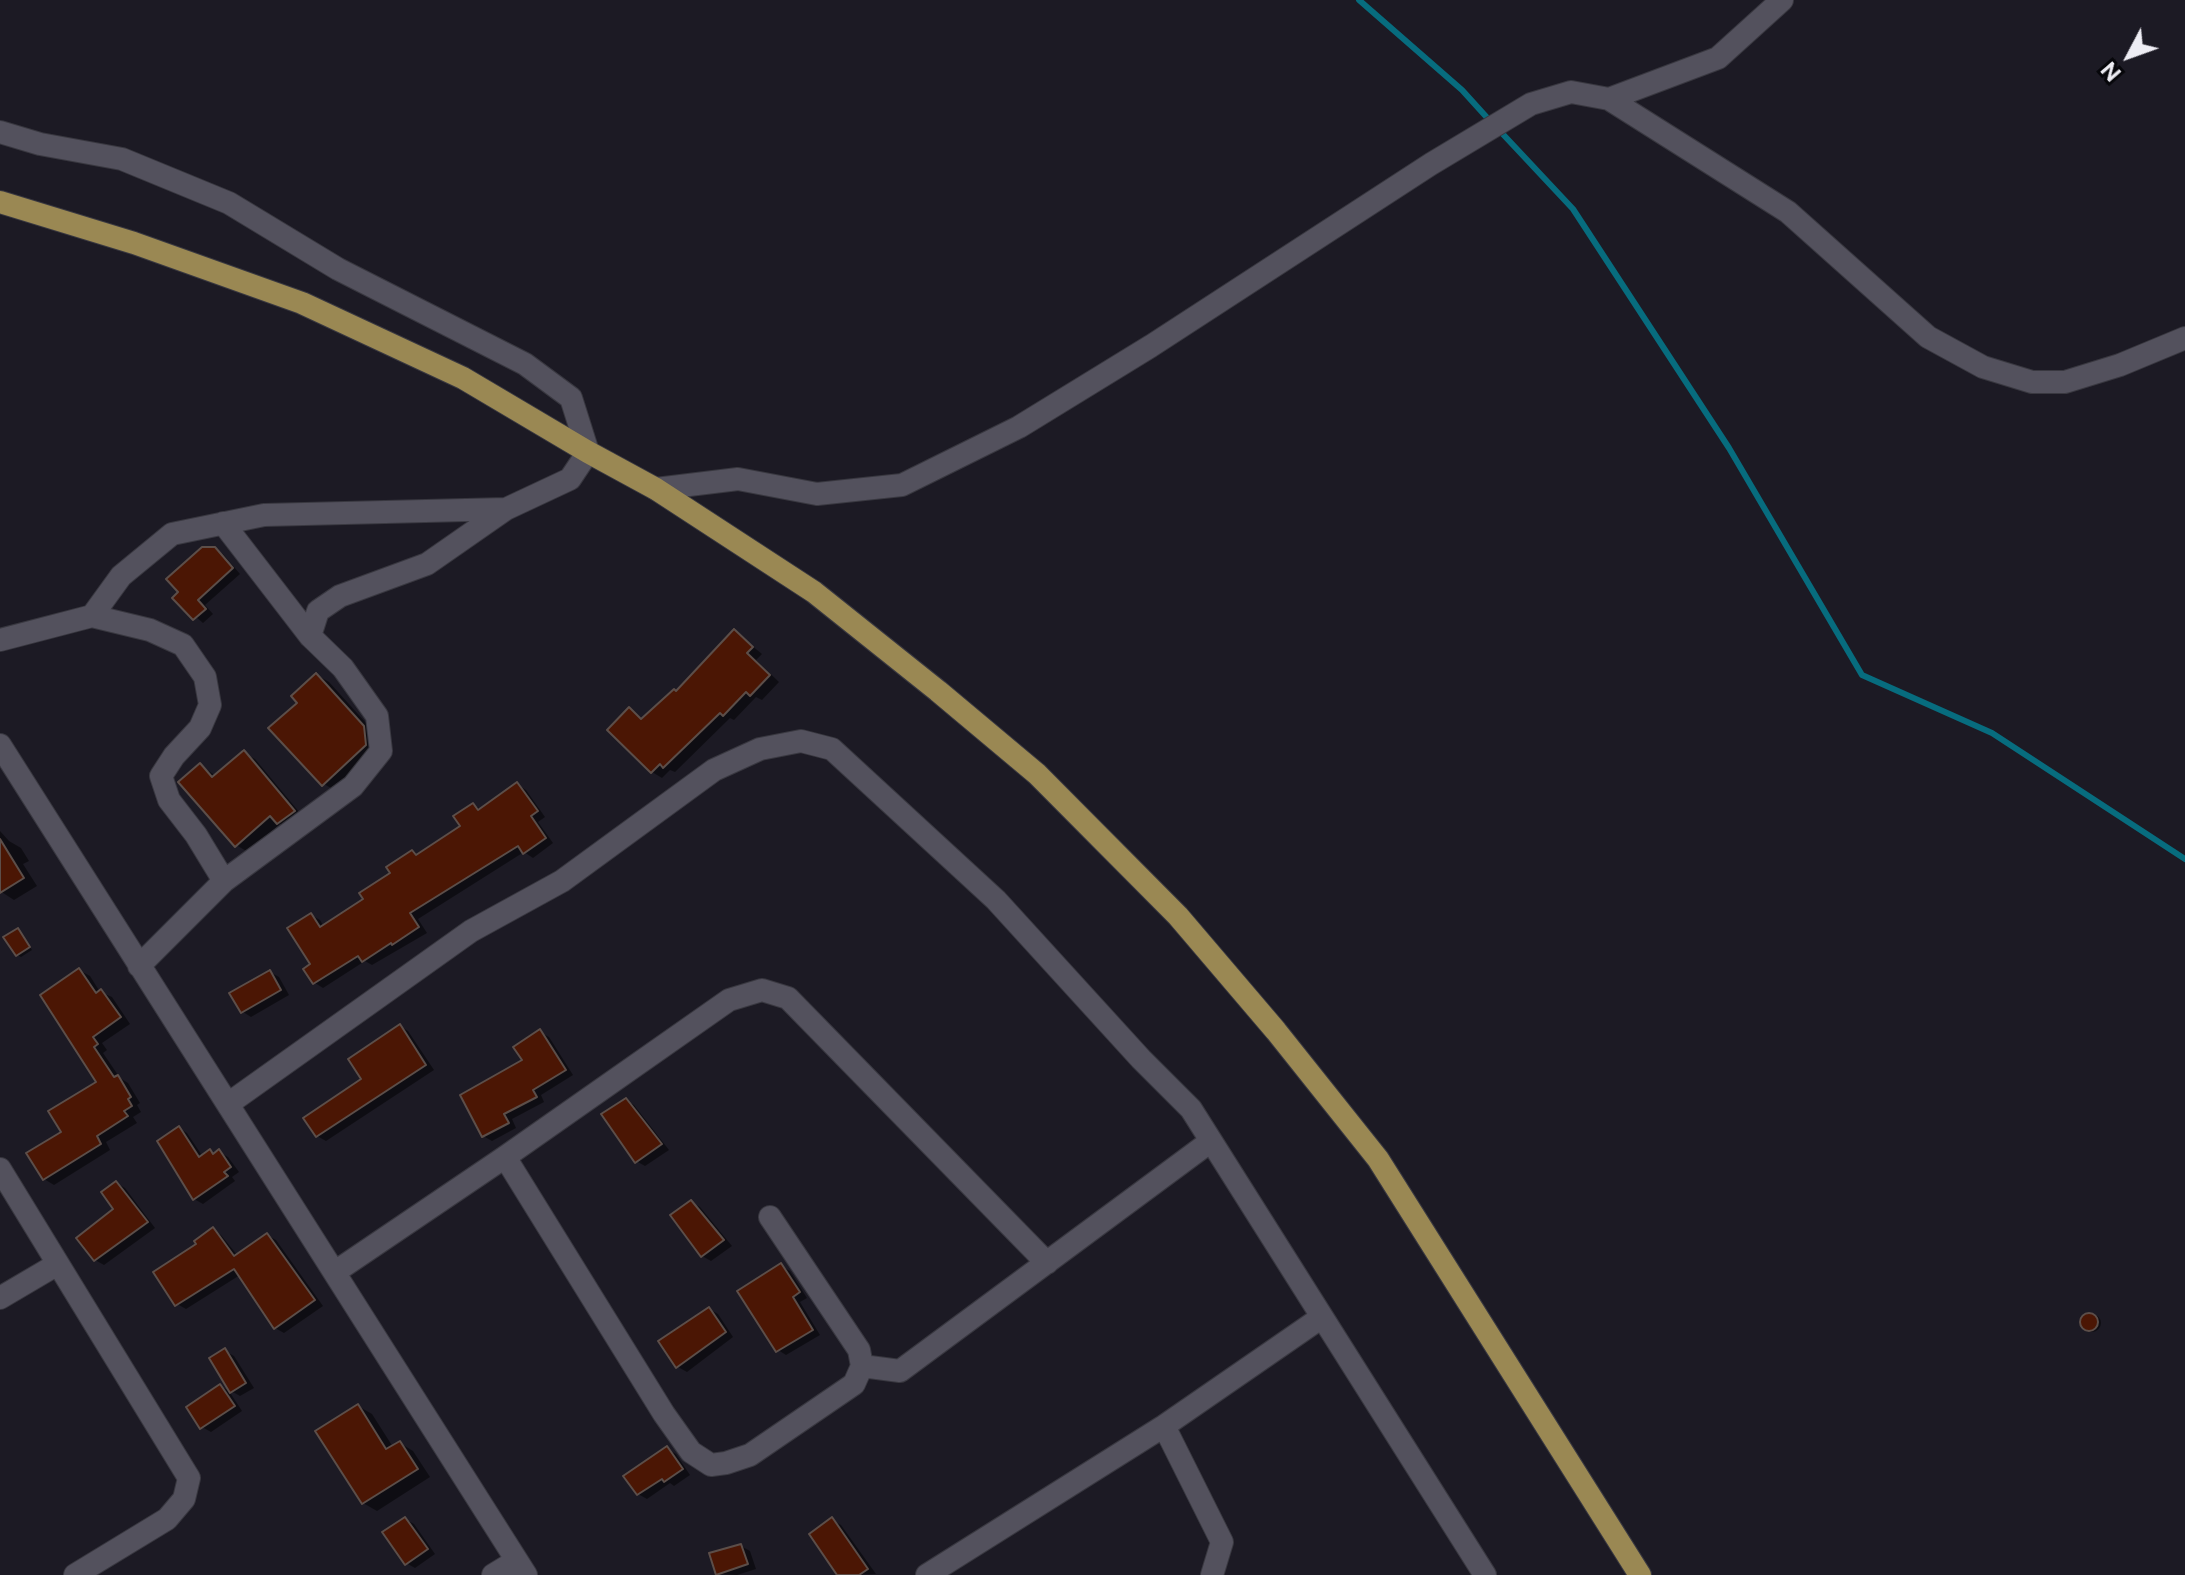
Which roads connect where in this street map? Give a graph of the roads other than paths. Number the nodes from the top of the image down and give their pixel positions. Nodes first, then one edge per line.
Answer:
1 (1782, 0) edge
2 (1609, 99) junction
3 (0, 132) edge
4 (0, 202) edge
5 (2185, 338) edge
6 (588, 452) junction
7 (656, 489) junction
8 (506, 509) junction
9 (223, 523) junction
10 (92, 616) junction
11 (310, 636) junction
12 (0, 640) edge
13 (0, 745) edge
14 (224, 881) junction
15 (139, 966) junction
16 (228, 1104) junction
17 (1211, 1141) junction
18 (505, 1157) junction
19 (0, 1169) edge
20 (770, 1217) dead end
21 (1047, 1263) junction
22 (56, 1265) junction
23 (335, 1272) junction
24 (0, 1298) edge
25 (1322, 1317) junction
26 (862, 1366) junction
27 (1164, 1426) junction
28 (521, 1568) edge
29 (75, 1575) edge
30 (493, 1575) edge
31 (927, 1575) edge
32 (1212, 1575) edge
33 (1485, 1575) edge
34 (1640, 1575) edge

1 - 2 street
2 - 5 street
2 - 7 street
3 - 6 street
4 - 6 main road
6 - 7 main road
6 - 8 street
7 - 34 main road
8 - 9 street
8 - 11 street
9 - 10 street
9 - 11 street
10 - 12 street
10 - 14 street
11 - 14 street
13 - 15 street
14 - 15 street
15 - 16 street
16 - 17 street
16 - 23 street
17 - 21 street
17 - 25 street
18 - 21 street
18 - 23 street
18 - 26 street
19 - 22 street
20 - 26 street
21 - 26 street
22 - 24 street
22 - 29 street
23 - 28 street
25 - 27 street
25 - 33 street
27 - 31 street
27 - 32 street
28 - 30 street

